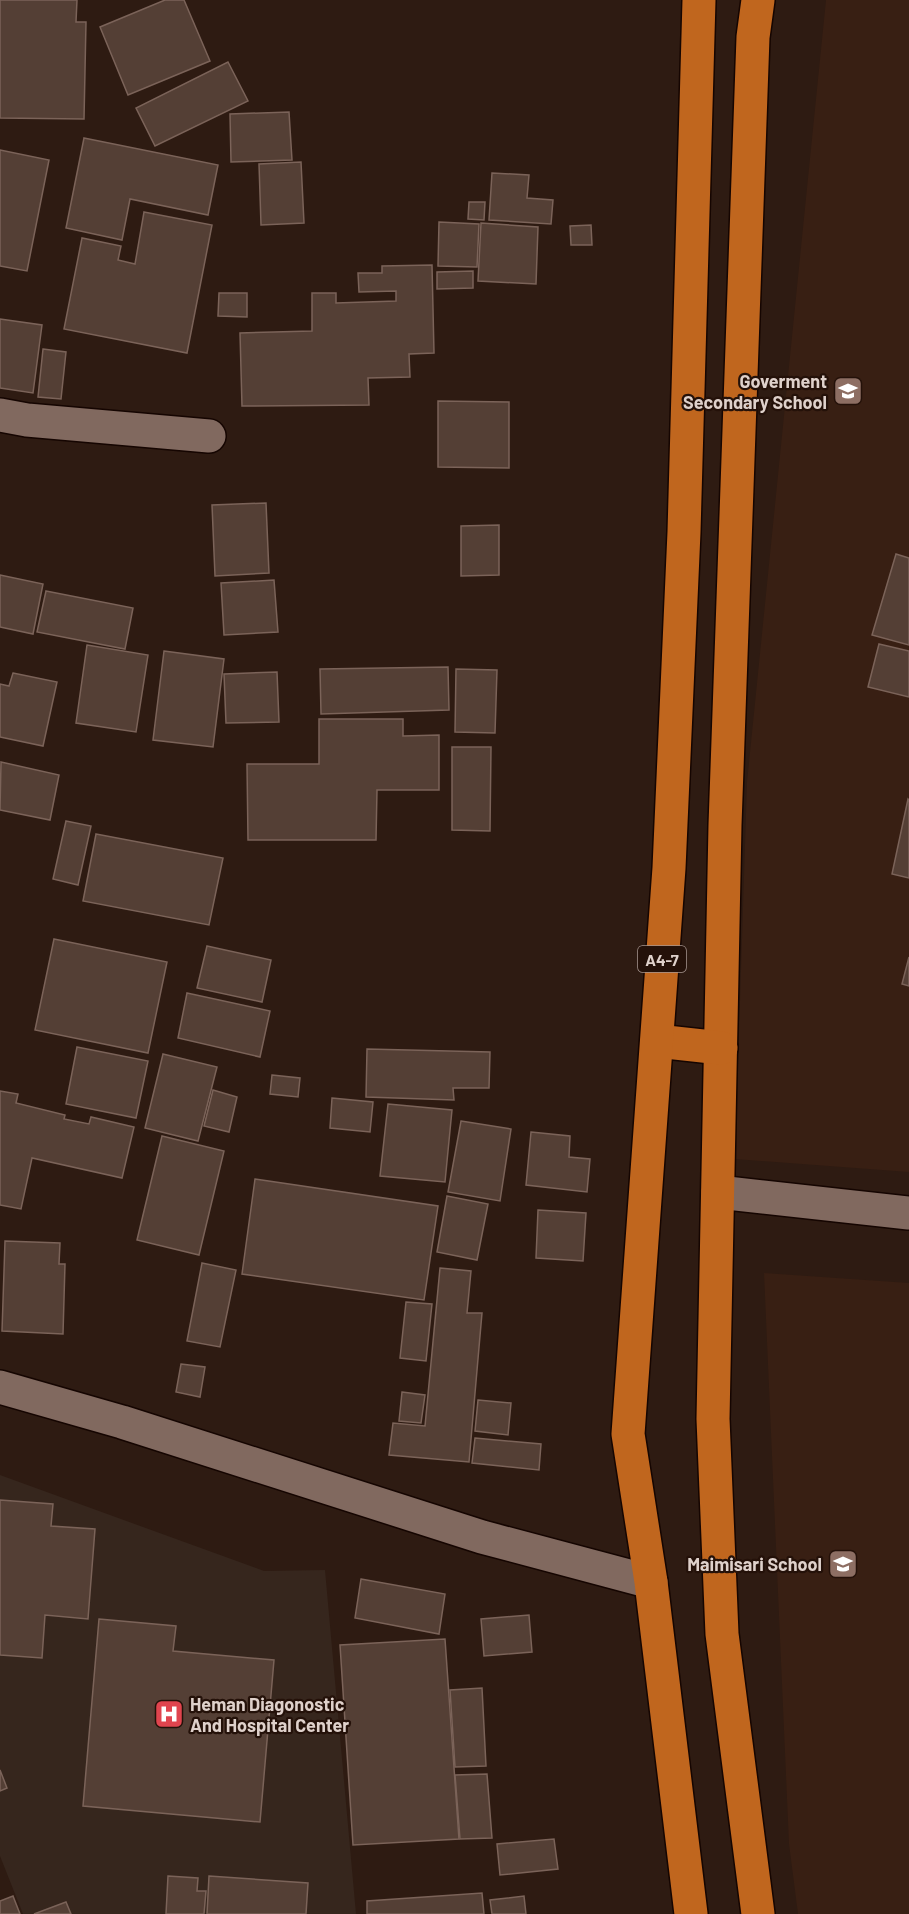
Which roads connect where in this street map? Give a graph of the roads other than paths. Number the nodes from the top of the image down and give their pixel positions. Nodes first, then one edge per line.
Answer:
1 (699, 0) edge
2 (758, 0) edge
3 (0, 415) edge
4 (209, 435) dead end
5 (657, 1041) junction
6 (721, 1048) junction
7 (718, 1192) junction
8 (909, 1213) edge
9 (0, 1387) edge
10 (651, 1582) junction
11 (691, 1914) edge
12 (758, 1914) edge

1 - 5 highway, A4-7
2 - 6 highway
3 - 4 street
5 - 6 highway
5 - 10 highway, A4-7
6 - 7 highway
7 - 8 street
7 - 12 highway
9 - 10 street
10 - 11 highway, A4-7

